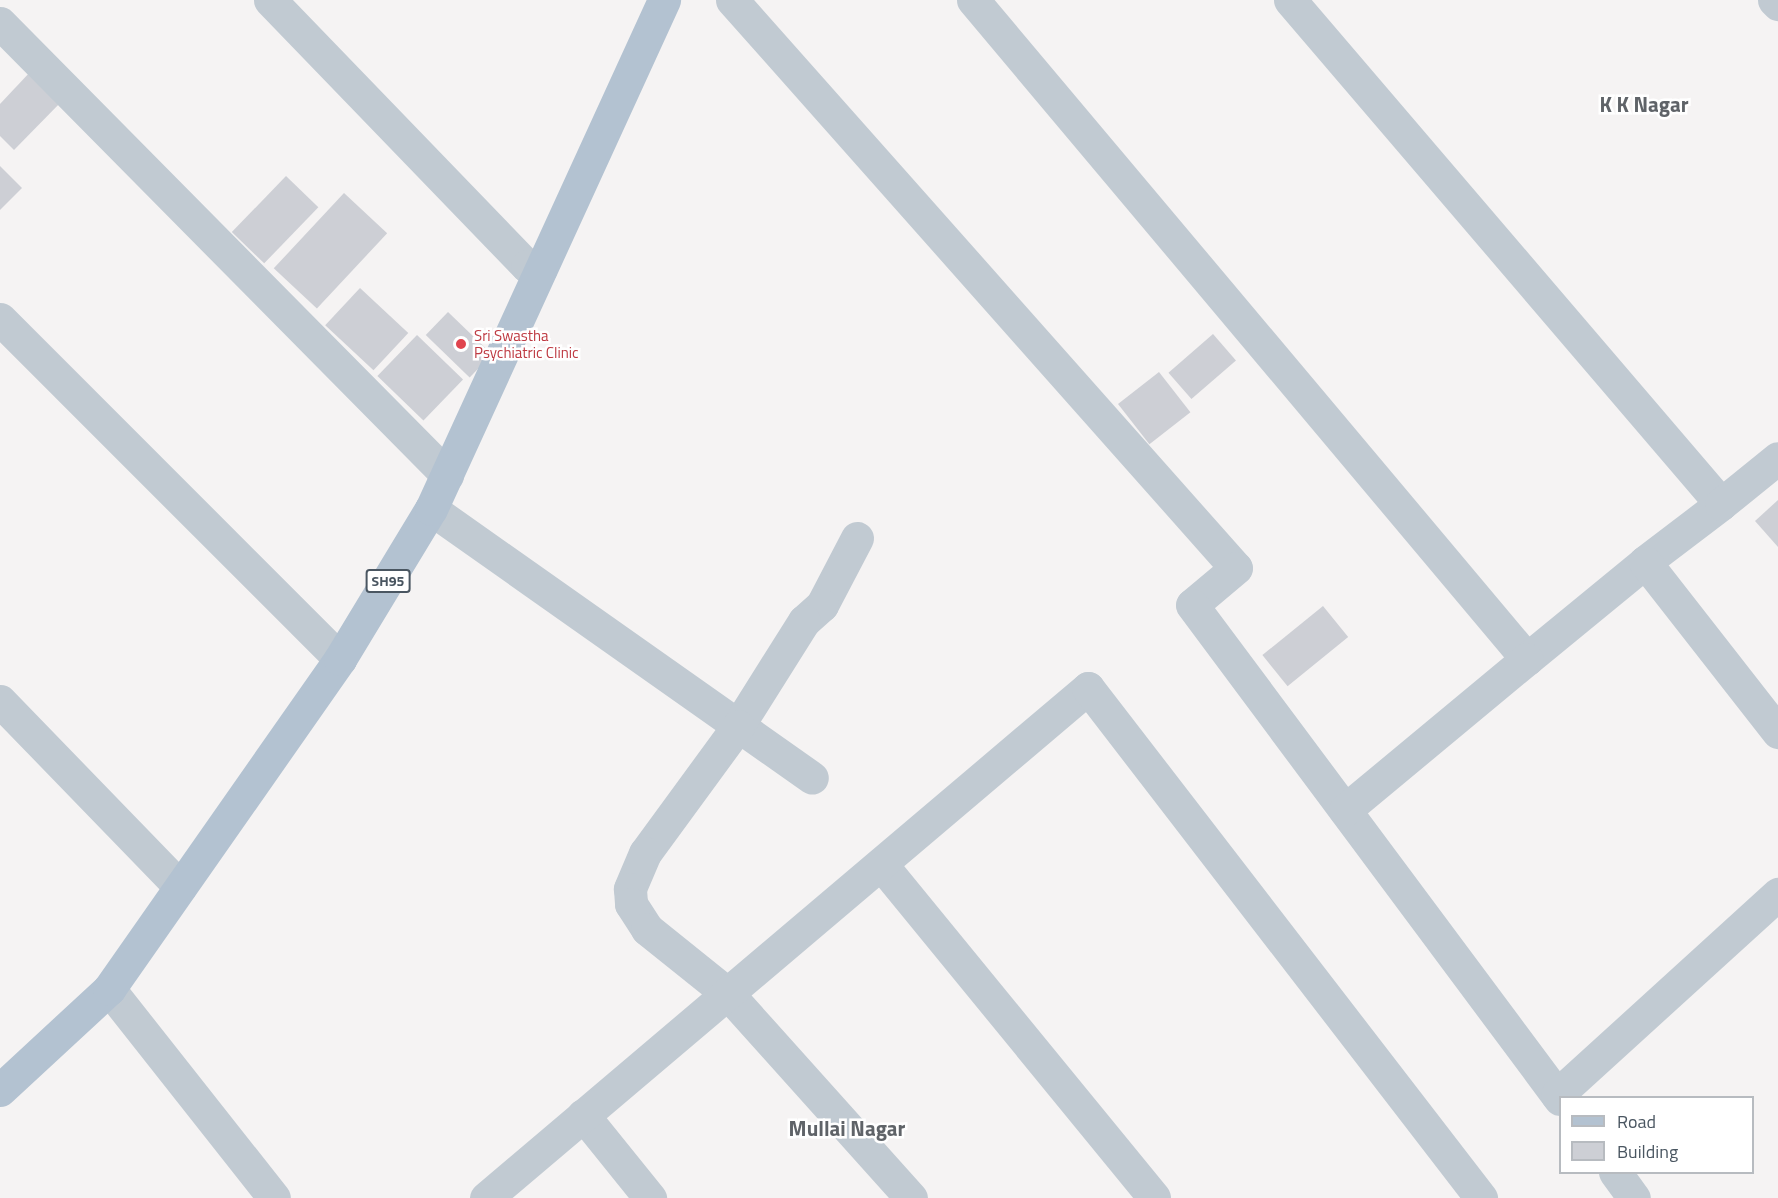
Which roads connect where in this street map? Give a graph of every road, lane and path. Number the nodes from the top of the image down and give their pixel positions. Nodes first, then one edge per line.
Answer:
1 (270, 0) edge
2 (664, 0) edge
3 (732, 0) edge
4 (973, 0) edge
5 (1290, 0) edge
6 (1774, 0) edge
7 (1778, 4) edge
8 (0, 23) edge
9 (541, 268) junction
10 (0, 319) edge
11 (1778, 458) edge
12 (447, 475) junction
13 (1720, 504) junction
14 (431, 509) junction
15 (857, 538) dead end
16 (1645, 562) junction
17 (340, 659) junction
18 (1527, 659) junction
19 (0, 701) edge
20 (738, 726) junction
21 (1778, 732) edge
22 (812, 778) dead end
23 (1345, 810) junction
24 (881, 864) junction
25 (180, 887) junction
26 (1778, 894) edge
27 (109, 989) junction
28 (728, 994) junction
29 (0, 1090) edge
30 (1560, 1096) edge
31 (1559, 1097) edge
32 (583, 1115) junction
33 (1616, 1174) edge
34 (274, 1198) edge
35 (486, 1198) edge
36 (650, 1198) edge
37 (911, 1198) edge
38 (1154, 1198) edge
39 (1482, 1198) edge
40 (1634, 1198) edge

1 - 9 street
2 - 9 main road, SH95
3 - 23 street
4 - 18 street
5 - 13 street
6 - 7 street
8 - 12 street
9 - 12 main road, SH95
10 - 17 street
11 - 13 street
12 - 14 main road, SH95
13 - 16 street
14 - 17 main road, SH95
14 - 20 street
15 - 20 street
16 - 18 street
16 - 21 street
17 - 25 main road, SH95
18 - 23 street
19 - 25 street
20 - 22 street
20 - 28 street
23 - 31 street
24 - 28 street
24 - 38 street
24 - 39 street
25 - 27 main road, SH95
26 - 30 street
27 - 29 main road, SH95
27 - 34 street
28 - 32 street
28 - 37 street
32 - 35 street
32 - 36 street
33 - 40 street

